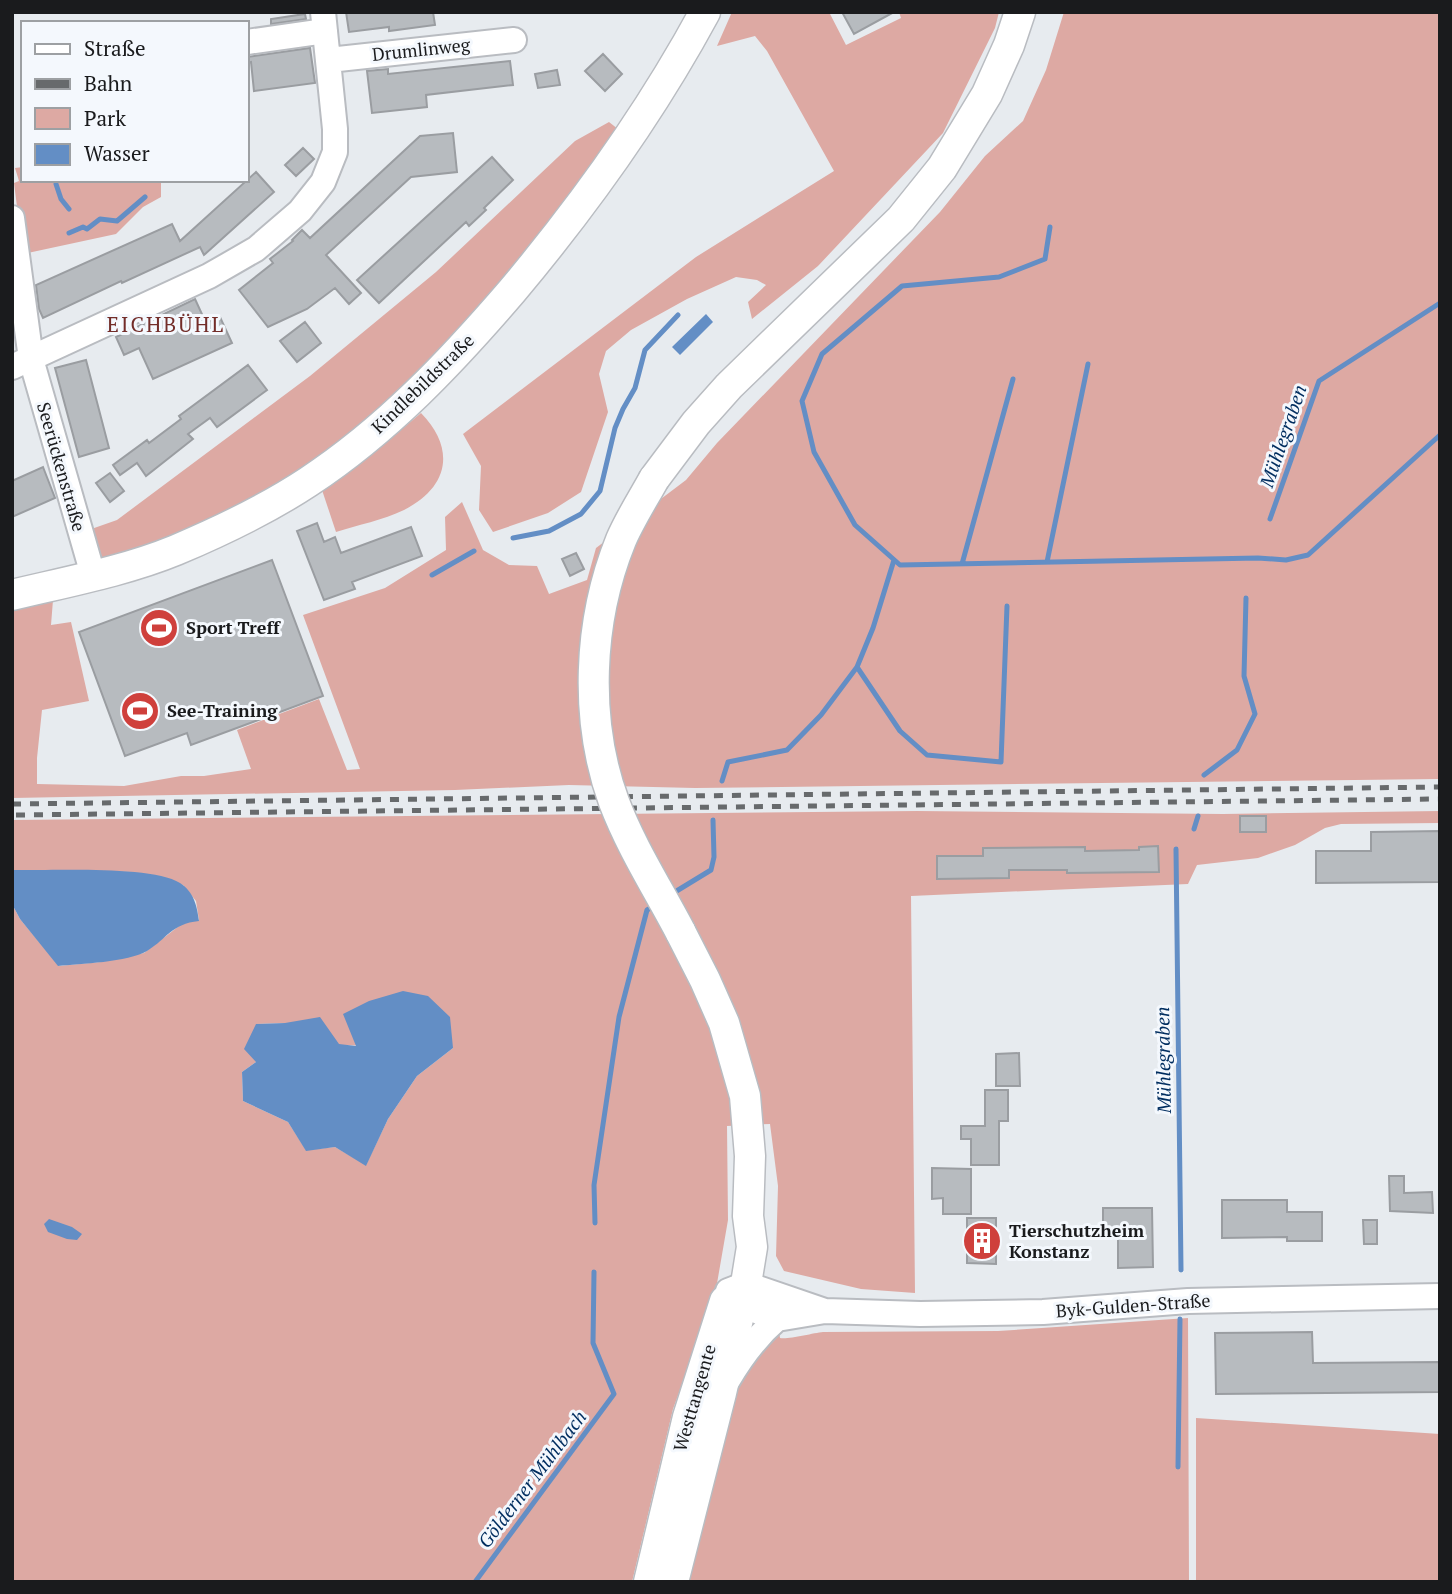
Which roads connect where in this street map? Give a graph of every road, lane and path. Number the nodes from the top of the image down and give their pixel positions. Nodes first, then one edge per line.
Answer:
1 (705, 12) edge
2 (1020, 12) edge
3 (324, 22) edge
4 (514, 40) dead end
5 (248, 42) edge
6 (329, 60) junction
7 (12, 218) edge
8 (21, 363) edge
9 (93, 575) junction
10 (12, 595) edge
11 (739, 1294) junction
12 (1440, 1296) edge
13 (825, 1311) junction
14 (777, 1319) junction
15 (721, 1393) junction
16 (649, 1582) edge
17 (673, 1582) edge

1 - 9 main road, Kindlebildstraße
2 - 11 main road, Westtangente, bridge
3 - 5 street
3 - 6 street
4 - 6 street, Drumlinweg
6 - 8 street
7 - 8 street, Seerückenstraße
8 - 9 street, Seerückenstraße
9 - 10 main road, Kindlebildstraße
11 - 13 street, Byk-Gulden-Straße
11 - 14 street
11 - 15 main road, Westtangente
11 - 16 main road, Westtangente
12 - 13 street, Byk-Gulden-Straße
13 - 14 street, Byk-Gulden-Straße
14 - 15 street
15 - 17 main road, Westtangente

